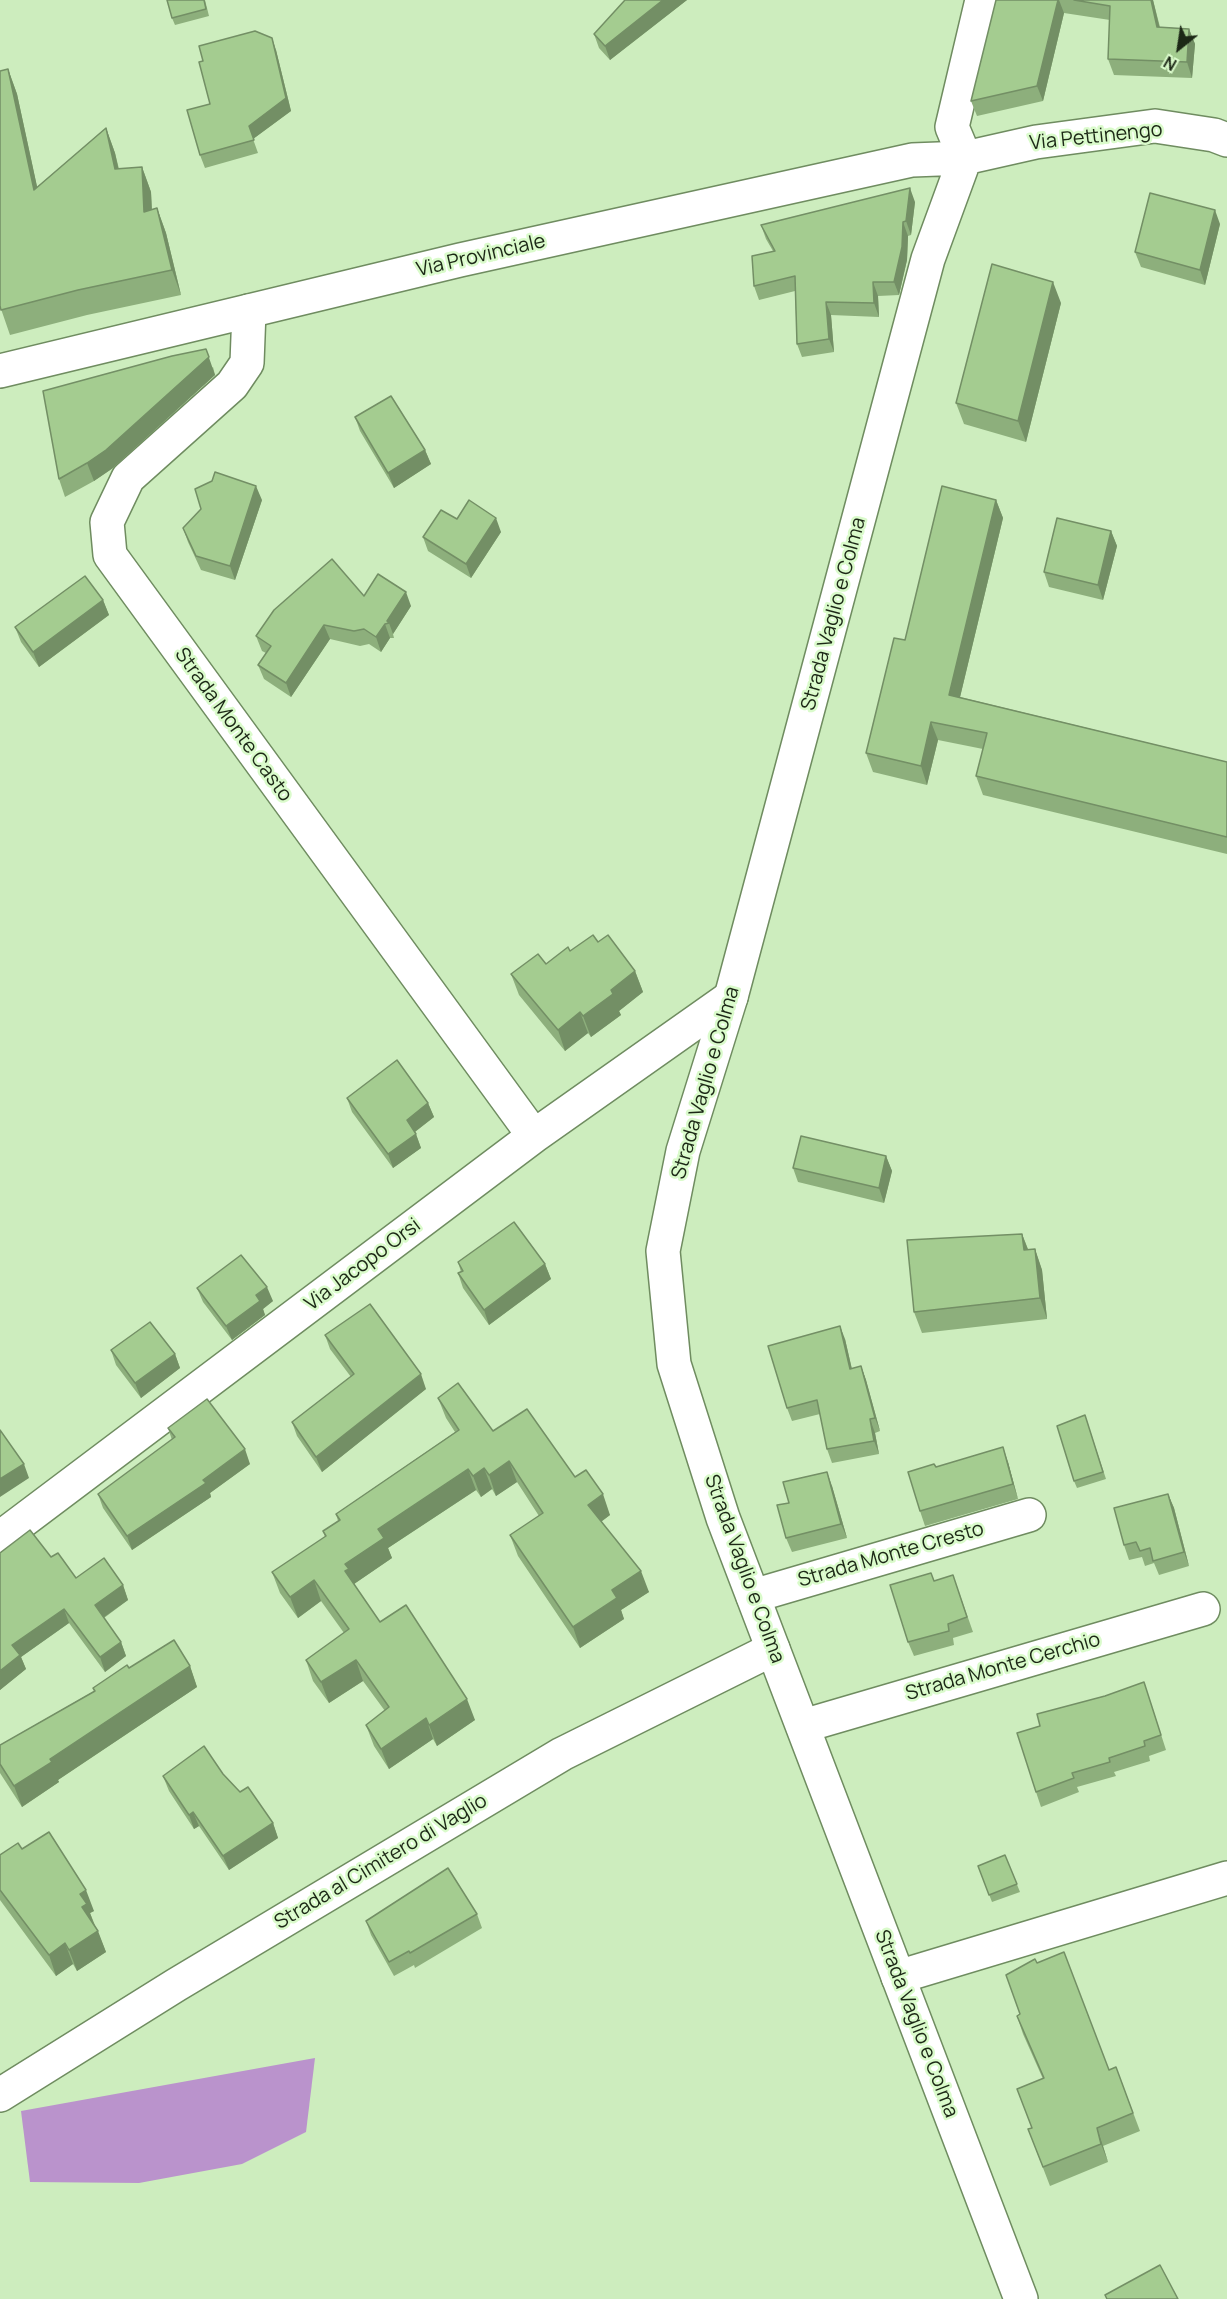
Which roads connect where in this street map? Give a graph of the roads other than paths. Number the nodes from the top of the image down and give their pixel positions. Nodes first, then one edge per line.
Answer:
1 (982, 0) edge
2 (1227, 140) edge
3 (965, 158) junction
4 (249, 311) junction
5 (0, 371) edge
6 (731, 997) junction
7 (534, 1136) junction
8 (1029, 1515) dead end
9 (0, 1538) edge
10 (753, 1596) junction
11 (1203, 1609) dead end
12 (773, 1649) junction
13 (802, 1726) junction
14 (1227, 1878) edge
15 (898, 1977) junction
16 (0, 2095) edge
17 (1021, 2299) edge

1 - 3 street
2 - 3 street, Via Pettinengo
3 - 4 street, Via Provinciale
3 - 6 street, Strada Vaglio e Colma
4 - 5 street, Via Provinciale
4 - 7 street, Strada Monte Casto
6 - 7 street, Via Jacopo Orsi
6 - 10 street, Strada Vaglio e Colma
7 - 9 street, Via Jacopo Orsi
8 - 10 street, Strada Monte Cresto
10 - 12 street, Strada Vaglio e Colma
11 - 13 street, Strada Monte Cerchio
12 - 13 street, Strada Vaglio e Colma
12 - 16 street, Strada al Cimitero di Vaglio
13 - 15 street, Strada Vaglio e Colma
14 - 15 street
15 - 17 street, Strada Vaglio e Colma

